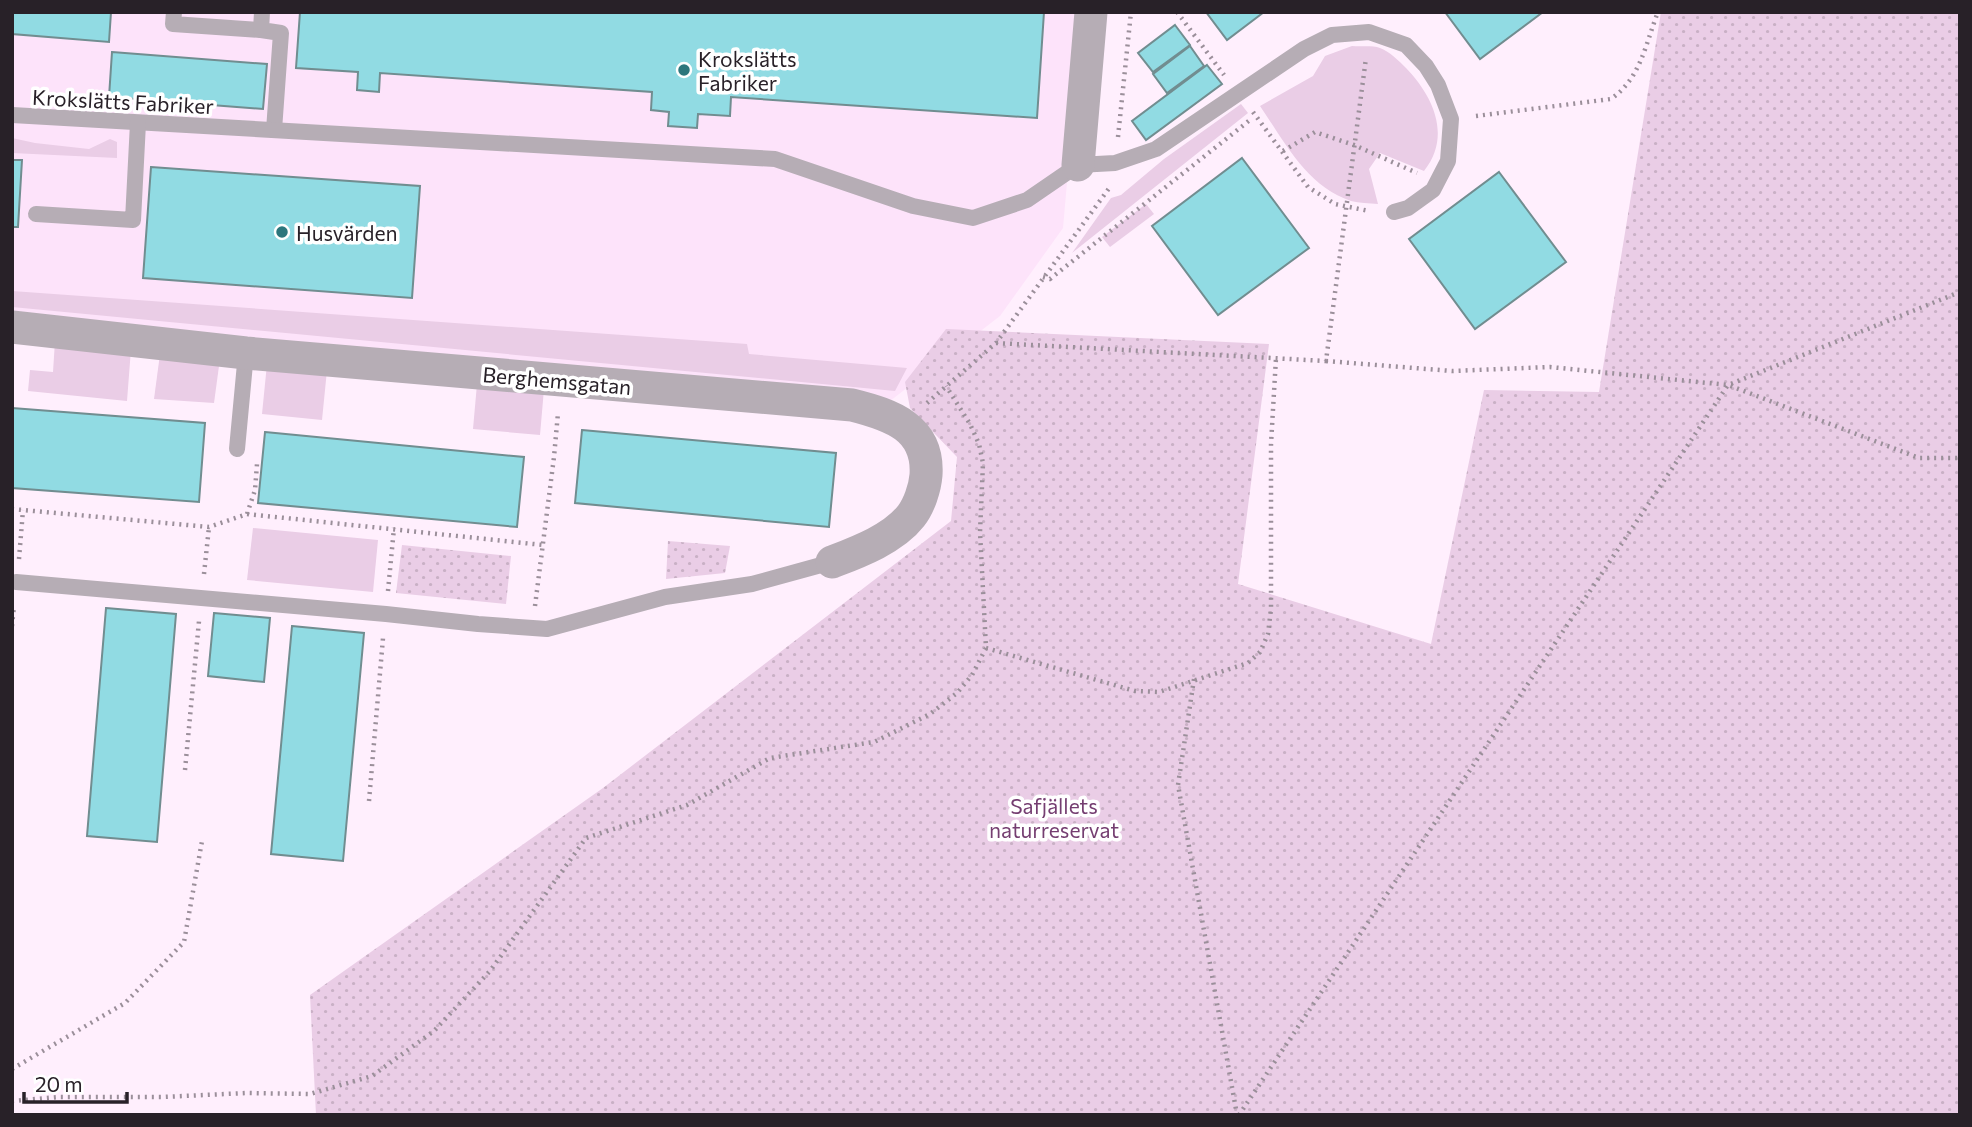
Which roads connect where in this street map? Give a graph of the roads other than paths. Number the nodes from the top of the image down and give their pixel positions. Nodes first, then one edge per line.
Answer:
1 (174, 12) edge
2 (262, 12) edge
3 (1091, 12) edge
4 (261, 30) junction
5 (12, 116) edge
6 (138, 122) junction
7 (274, 130) junction
8 (1078, 164) junction
9 (1394, 212) dead end
10 (36, 214) dead end
11 (12, 327) edge
12 (246, 353) junction
13 (237, 449) dead end
14 (832, 562) joint
15 (16, 582) dead end

1 - 4 lane
2 - 4 lane
3 - 8 street
4 - 7 lane
5 - 6 lane, Krokslätts Fabriker
6 - 7 lane, Krokslätts Fabriker
6 - 10 lane
7 - 8 lane, Krokslätts Fabriker
8 - 9 lane
11 - 12 street, Berghemsgatan
12 - 13 lane
12 - 14 street, Berghemsgatan
14 - 15 lane

